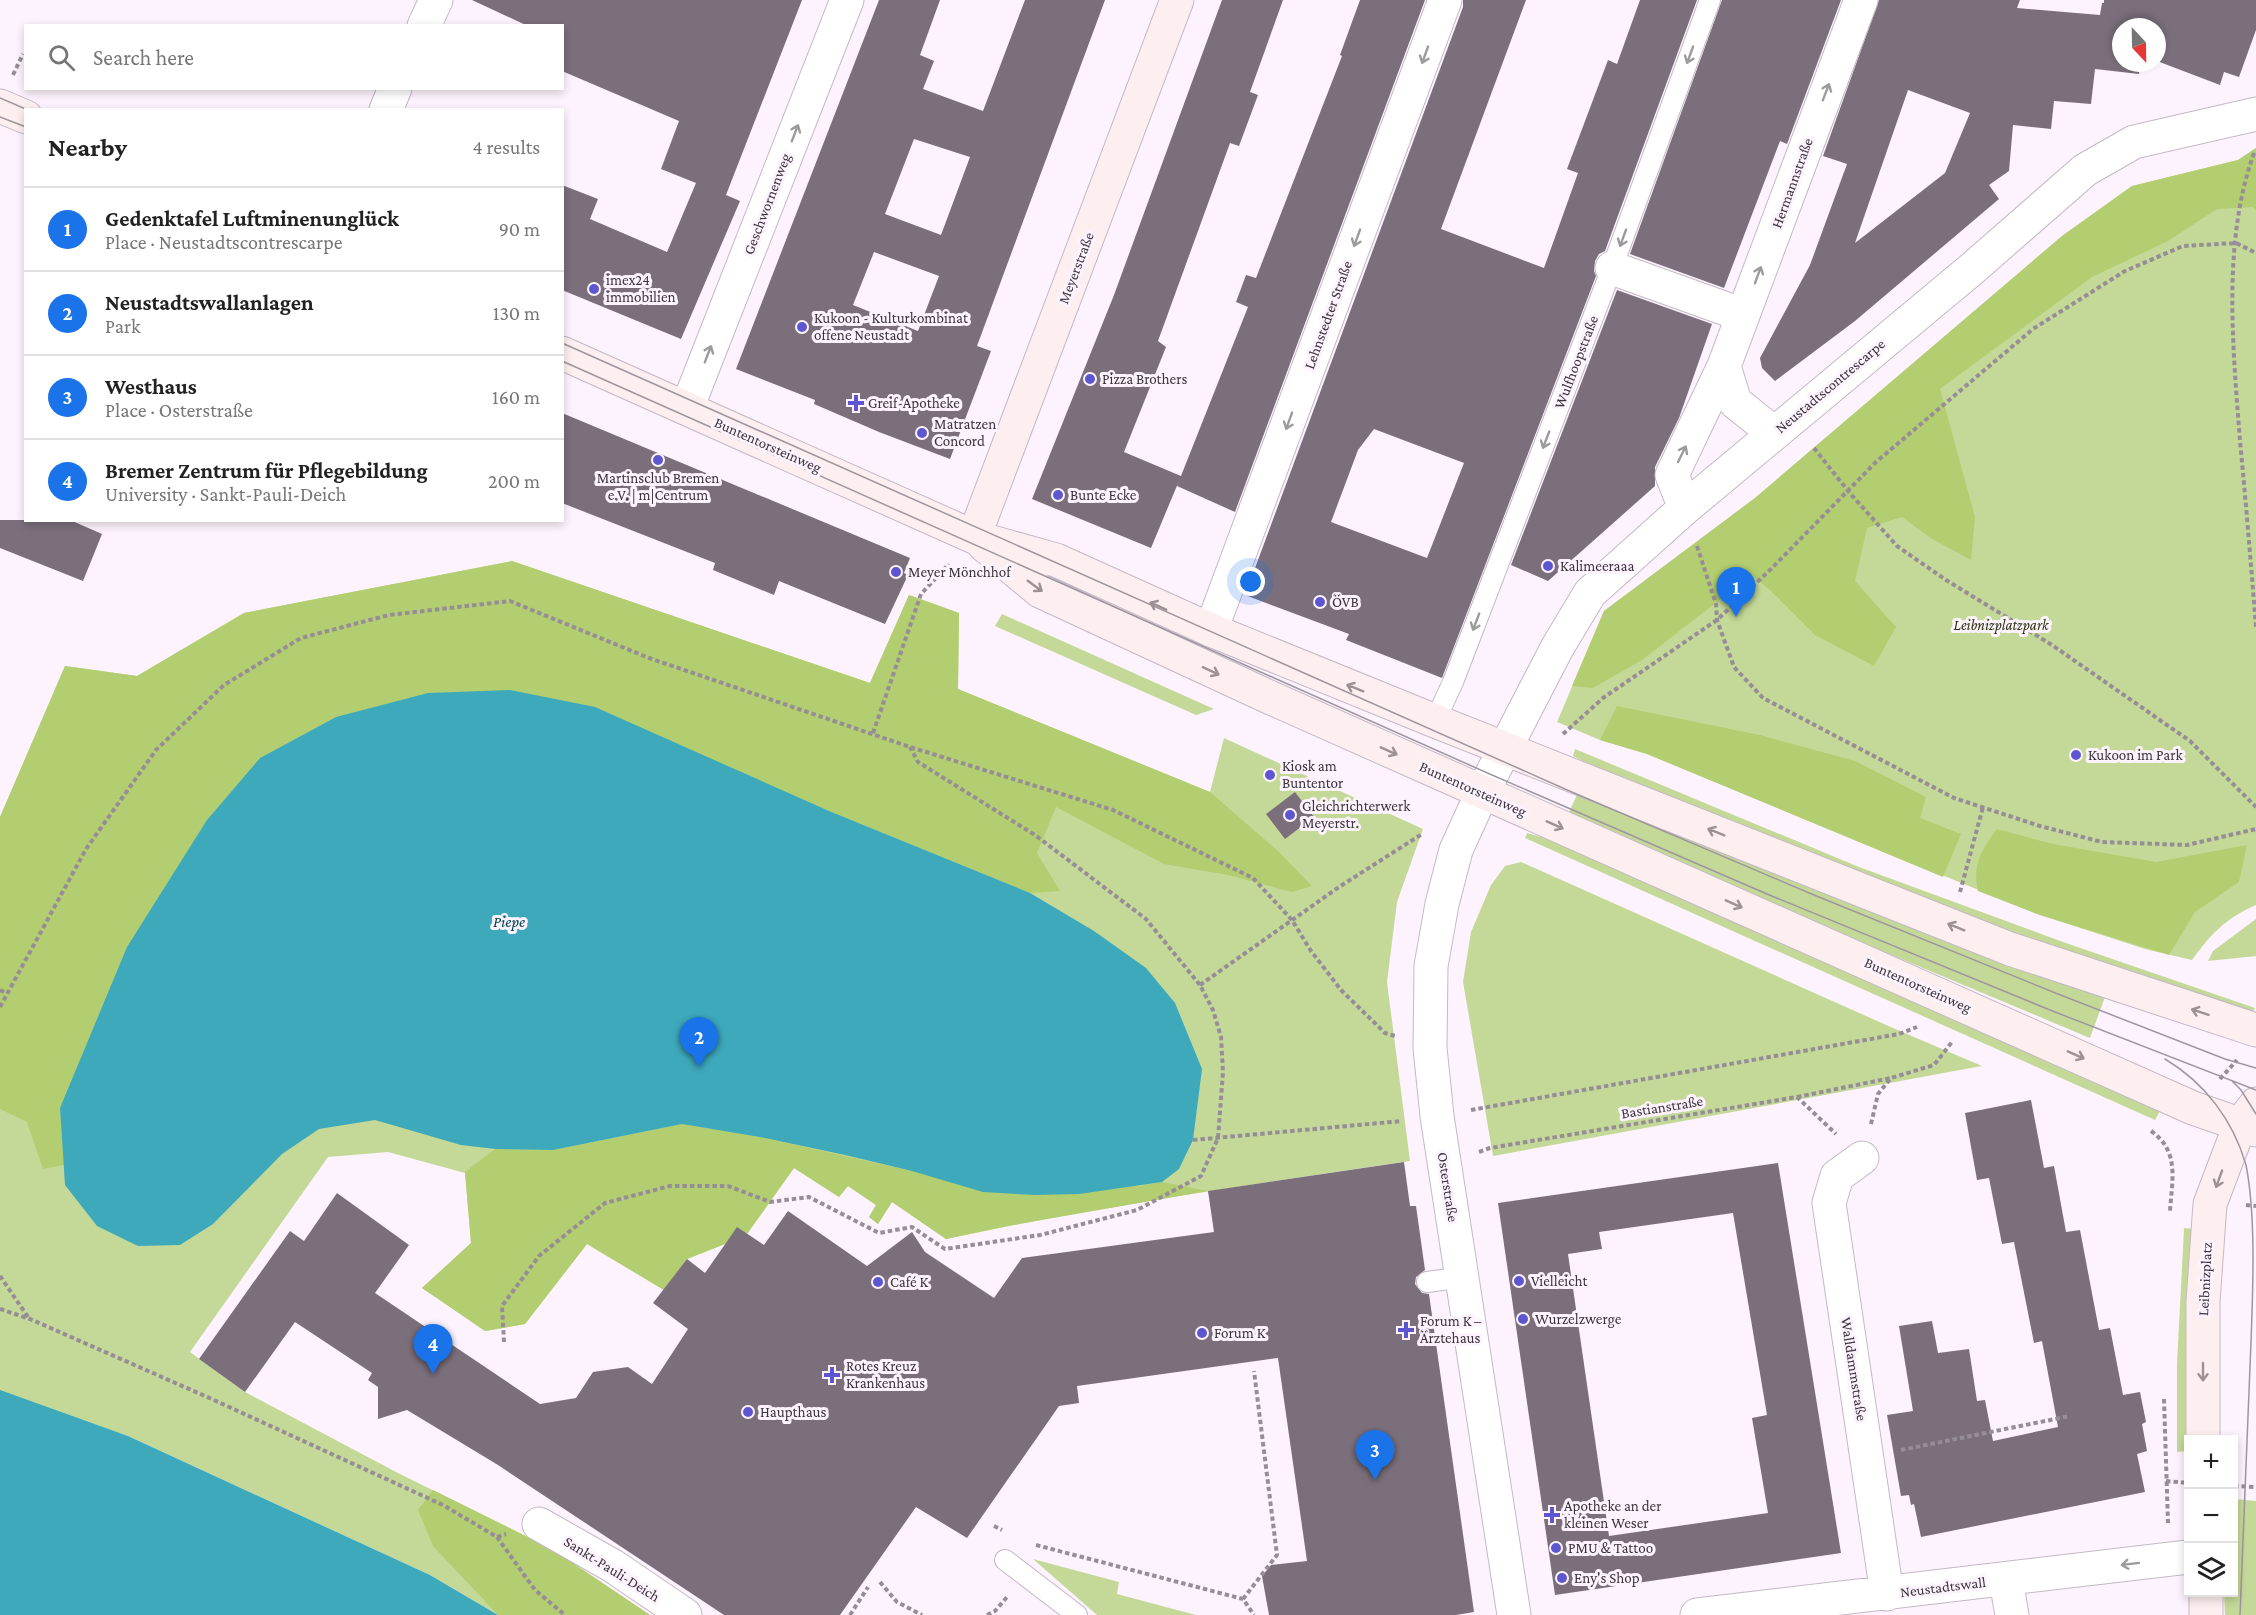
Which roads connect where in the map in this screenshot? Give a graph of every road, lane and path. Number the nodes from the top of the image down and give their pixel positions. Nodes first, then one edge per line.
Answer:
1 (436, 0) edge
2 (847, 0) edge
3 (1177, 0) edge
4 (1445, 0) edge
5 (1710, 0) edge
6 (1861, 0) edge
7 (425, 24) edge
8 (394, 90) edge
9 (0, 106) edge
10 (387, 108) edge
11 (2256, 114) edge
12 (24, 116) edge
13 (2256, 149) edge
14 (2236, 243) junction
15 (2256, 253) edge
16 (1612, 268) junction
17 (1743, 315) junction
18 (564, 354) edge
19 (1724, 366) junction
20 (687, 408) junction
21 (1782, 426) junction
22 (1848, 491) junction
23 (1685, 508) junction
24 (974, 537) junction
25 (1717, 620) junction
26 (2256, 627) edge
27 (1211, 630) junction
28 (1435, 721) junction
29 (873, 733) junction
30 (1558, 738) dead end
31 (909, 747) junction
32 (1495, 770) junction
33 (1983, 807) junction
34 (2256, 807) edge
35 (2256, 829) edge
36 (1423, 833) dead end
37 (1960, 893) dead end
38 (1292, 920) junction
39 (1200, 985) junction
40 (0, 990) edge
41 (6, 993) junction
42 (0, 1006) edge
43 (1987, 1016) joint
44 (1917, 1027) dead end
45 (2256, 1030) edge
46 (1952, 1042) dead end
47 (1430, 1048) junction
48 (1891, 1078) junction
49 (1797, 1097) junction
50 (1437, 1116) junction
51 (2251, 1120) edge
52 (1366, 1125) dead end
53 (1218, 1138) junction
54 (1193, 1140) dead end
55 (1863, 1158) junction
56 (1444, 1163) junction
57 (0, 1276) edge
58 (1462, 1277) junction
59 (1427, 1282) dead end
60 (0, 1309) edge
61 (30, 1319) junction
62 (504, 1342) dead end
63 (1254, 1371) dead end
64 (2070, 1416) dead end
65 (2203, 1435) edge
66 (1867, 1458) junction
67 (2166, 1481) dead end
68 (2184, 1483) edge
69 (2238, 1486) edge
70 (2256, 1487) edge
71 (539, 1524) joint
72 (994, 1526) dead end
73 (1004, 1530) dead end
74 (497, 1537) junction
75 (1032, 1544) dead end
76 (2184, 1558) edge
77 (1005, 1560) dead end
78 (2006, 1580) junction
79 (880, 1582) dead end
80 (868, 1587) dead end
81 (1887, 1594) junction
82 (2206, 1597) edge
83 (1244, 1599) junction
84 (565, 1615) edge
85 (685, 1615) edge
86 (850, 1615) edge
87 (922, 1615) edge
88 (1077, 1615) edge
89 (1254, 1615) edge
90 (1514, 1615) edge
91 (1697, 1615) edge
92 (2012, 1615) edge
93 (2206, 1615) edge

1 - 7 street
20 -> 2 street, Geschwornenweg
3 - 24 street, Meyerstraße
4 -> 27 street, Lehnstedter Straße
5 -> 16 lane, Wulfhoopstraße
17 -> 6 street, Hermannstraße
8 - 10 street
9 - 12 street
11 - 21 street, Neustadtscontrescarpe
13 - 14 path
14 - 15 path
14 - 22 path
14 - 26 path
16 - 17 street
16 -> 28 lane, Wulfhoopstraße
17 - 19 street, Hermannstraße
18 - 20 street, Buntentorsteinweg
19 - 21 street
23 -> 19 street, Hermannstraße
20 - 24 street, Buntentorsteinweg
21 - 22 path
21 - 23 street, Neustadtscontrescarpe
22 - 25 path
22 - 34 path
23 - 25 path
23 - 32 street, Neustadtscontrescarpe
27 -> 24 street, Buntentorsteinweg
24 - 29 path
24 -> 32 street, Buntentorsteinweg
25 - 30 path
25 - 33 path
28 -> 27 street, Buntentorsteinweg
28 - 32 street, Buntentorsteinweg
29 - 31 path
29 - 41 path
31 - 38 path
31 - 39 path
32 -> 43 street, Buntentorsteinweg
45 -> 32 street, Buntentorsteinweg
32 - 47 street, Osterstraße
33 - 35 path
33 - 37 path
36 - 38 path
38 - 39 path
38 - 47 path
39 - 53 path
40 - 41 path
41 - 42 path
43 -> 51 street, Leibnizplatz
44 - 50 path
46 - 48 path, Bastianstraße
47 - 50 street, Osterstraße
48 - 49 path, Bastianstraße
48 - 55 path
49 - 55 path
49 - 56 path, Bastianstraße
50 - 56 street, Osterstraße
51 -> 65 street, Leibnizplatz
52 - 53 path
53 - 54 path
53 - 62 path
55 - 66 street, Walldammstraße
56 - 58 street, Osterstraße
57 - 61 path
58 - 59 lane
58 - 90 street, Osterstraße
60 - 61 path
61 - 74 path
63 - 83 path
64 - 66 path
66 - 81 street, Walldammstraße
67 - 68 path
69 - 70 path
71 - 74 path
71 - 85 street, Sankt-Pauli-Deich
72 - 73 path
74 - 84 path
75 - 83 path
76 -> 78 street, Neustadtswall
77 - 88 lane
78 - 81 street, Neustadtswall
78 - 92 street
79 - 87 path
80 - 86 path
81 - 91 street, Neustadtswall
82 - 93 street
83 - 89 path

